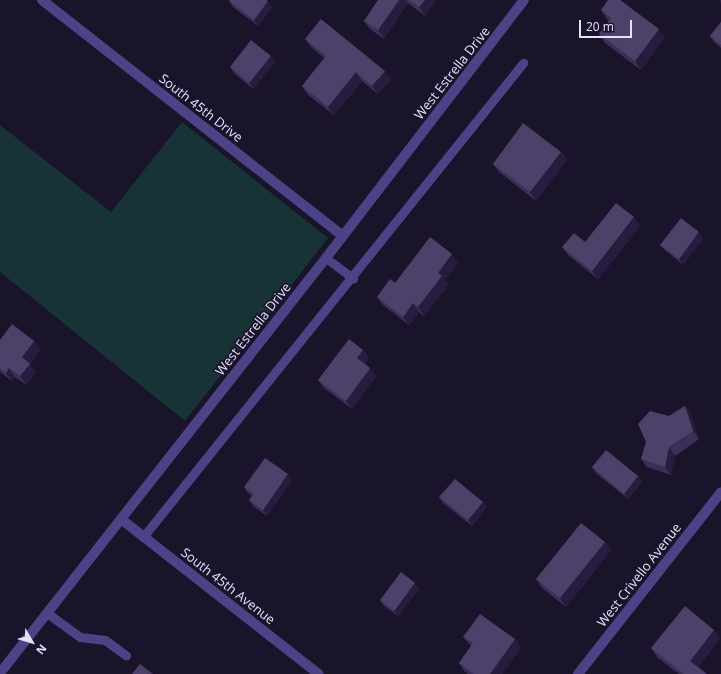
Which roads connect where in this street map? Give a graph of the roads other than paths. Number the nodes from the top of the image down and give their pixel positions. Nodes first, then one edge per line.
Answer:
1 (42, 0) edge
2 (524, 0) edge
3 (523, 63) dead end
4 (343, 236) junction
5 (326, 258) junction
6 (353, 278) junction
7 (721, 492) edge
8 (121, 519) junction
9 (143, 537) junction
10 (47, 613) junction
11 (126, 655) dead end
12 (0, 673) edge
13 (319, 674) edge
14 (578, 674) edge

1 - 4 street, South 45th Drive
2 - 4 street, West Estrella Drive
3 - 6 lane
4 - 5 street, West Estrella Drive
5 - 6 lane
5 - 8 street, West Estrella Drive
6 - 9 lane
7 - 14 street, West Crivello Avenue
8 - 9 street, South 45th Avenue
8 - 10 street, West Estrella Drive
9 - 13 street, South 45th Avenue
10 - 11 lane
10 - 12 street, West Estrella Drive

